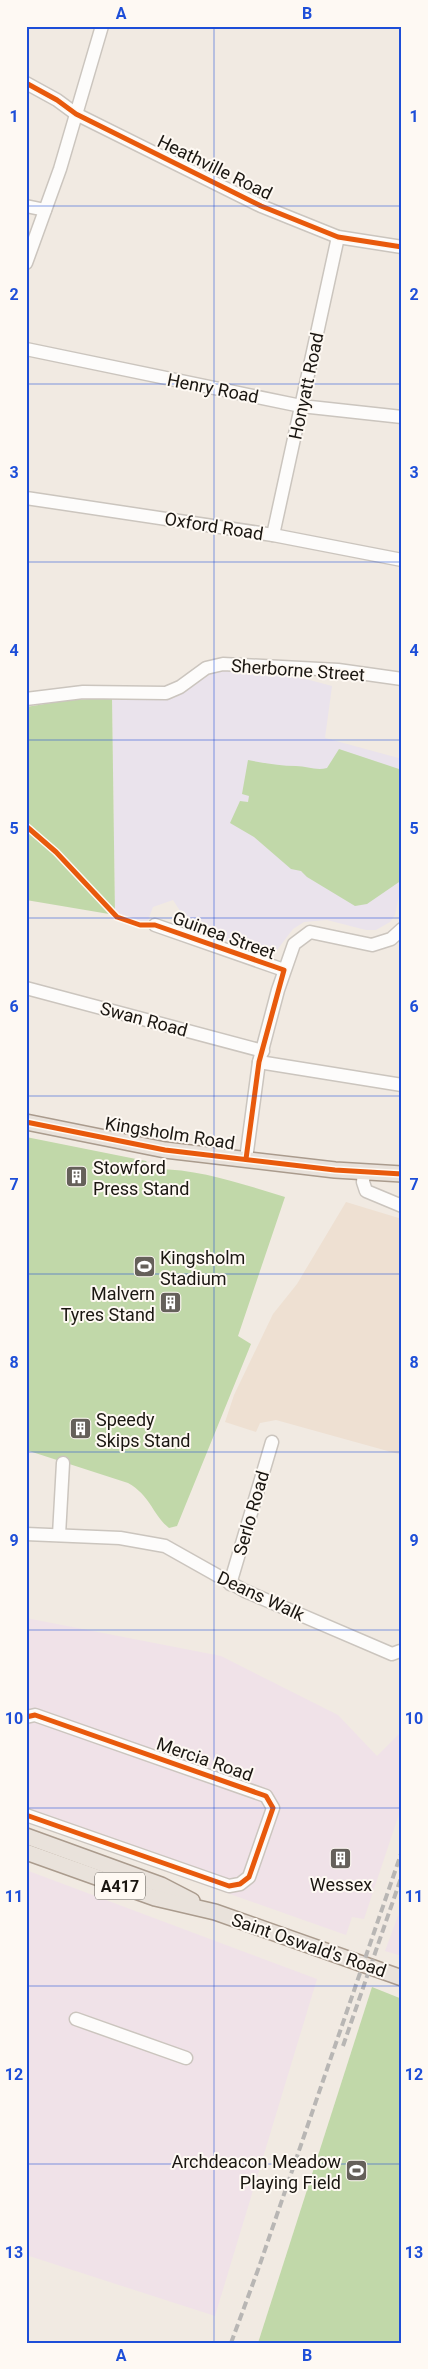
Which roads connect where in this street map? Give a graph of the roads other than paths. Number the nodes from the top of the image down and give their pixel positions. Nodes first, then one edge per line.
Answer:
1 (102, 26) edge
2 (26, 83) edge
3 (76, 114) junction
4 (26, 206) edge
5 (45, 210) junction
6 (338, 237) junction
7 (402, 247) edge
8 (26, 263) edge
9 (26, 349) edge
10 (301, 406) junction
11 (402, 417) edge
12 (26, 498) edge
13 (273, 535) junction
14 (402, 560) edge
15 (402, 679) edge
16 (26, 700) edge
17 (155, 925) dead end
18 (402, 929) edge
19 (284, 970) junction
20 (26, 988) edge
21 (261, 1056) junction
22 (402, 1085) edge
23 (26, 1122) edge
24 (246, 1159) junction
25 (367, 1172) junction
26 (402, 1174) edge
27 (402, 1206) edge
28 (272, 1442) dead end
29 (63, 1462) dead end
30 (26, 1534) edge
31 (59, 1535) junction
32 (230, 1584) junction
33 (401, 1651) edge
34 (26, 1717) edge
35 (26, 1815) edge
36 (26, 1836) edge
37 (26, 1852) edge
38 (216, 1912) junction
39 (402, 1978) edge
40 (76, 2019) dead end
41 (186, 2058) dead end

1 - 3 street
2 - 3 street, Heathville Road
3 - 5 street
3 - 6 street, Heathville Road
4 - 5 street
5 - 8 street
6 - 7 street, Heathville Road
6 - 10 street, Honyatt Road
9 - 10 street, Henry Road
10 - 11 street, Henry Road
10 - 13 street, Honyatt Road
12 - 13 street, Oxford Road
13 - 14 street, Oxford Road
15 - 16 street, Sherborne Street
17 - 19 street, Guinea Street
18 - 19 street
19 - 21 street
20 - 21 street, Swan Road
21 - 22 street, Swan Road
21 - 24 street
23 - 24 main road, Kingsholm Road
24 - 25 main road, Kingsholm Road
25 - 26 main road, Kingsholm Road
25 - 27 street
28 - 32 street, Serlo Road
29 - 31 street
30 - 31 street, Deans Walk
31 - 32 street, Deans Walk
32 - 33 street, Deans Walk
34 - 35 street, Mercia Road
36 - 38 main road, Saint Oswald's Road / A417
37 - 38 main road, Saint Oswald's Road / A417
38 - 39 main road, Saint Oswald's Road / A417
40 - 41 street

